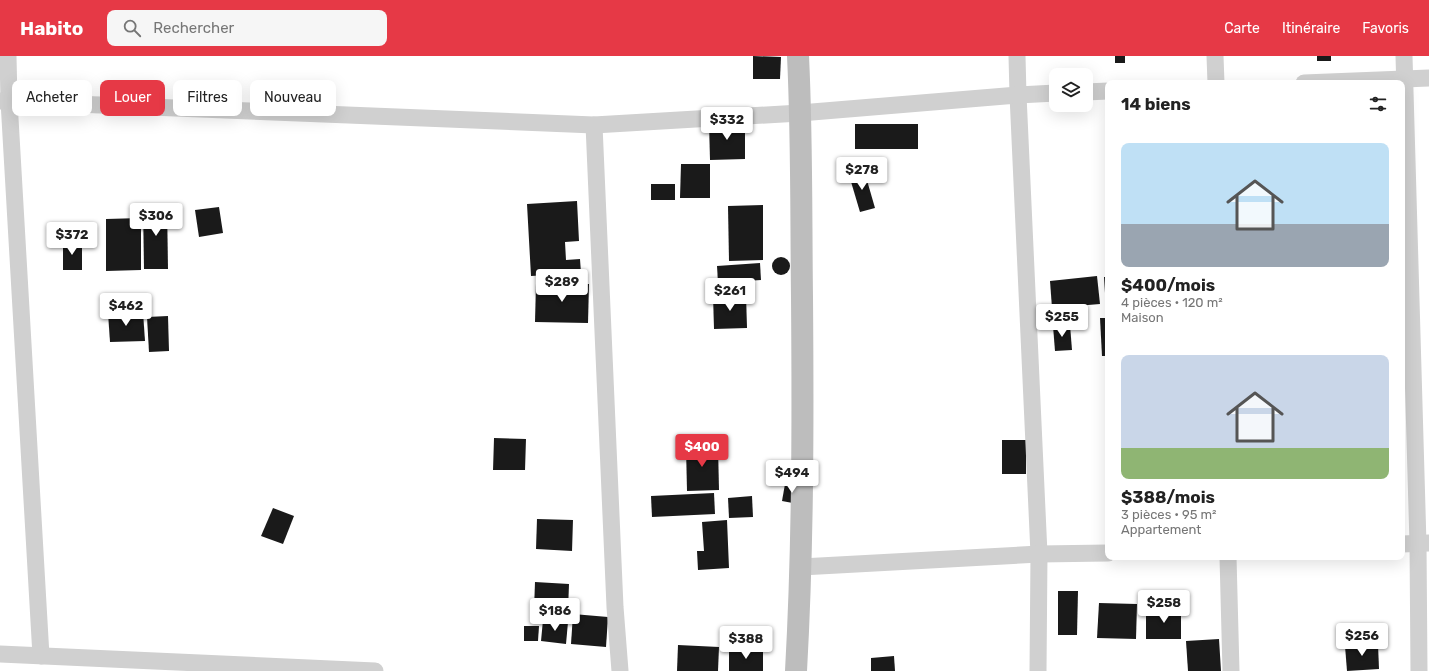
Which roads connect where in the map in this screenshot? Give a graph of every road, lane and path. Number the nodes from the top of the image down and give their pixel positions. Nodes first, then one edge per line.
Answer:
1 (8, 56) edge
2 (798, 56) edge
3 (1017, 56) edge
4 (1215, 56) edge
5 (1404, 56) edge
6 (1429, 78) edge
7 (1404, 79) junction
8 (1216, 80) edge
9 (1379, 80) edge
10 (1105, 91) edge
11 (1093, 92) edge
12 (1049, 93) edge
13 (1018, 95) junction
14 (4, 101) edge
15 (800, 113) junction
16 (1405, 118) edge
17 (594, 125) junction
18 (1416, 544) edge
19 (1105, 553) edge
20 (1040, 554) junction
21 (1228, 560) edge
22 (801, 567) junction
23 (0, 654) edge
24 (41, 656) junction
25 (375, 671) edge
26 (620, 671) edge
27 (796, 671) edge
28 (1038, 671) edge
29 (1231, 671) edge
30 (1419, 671) edge

1 - 14 street
2 - 15 main road
3 - 13 street
4 - 8 street
5 - 7 street
6 - 7 street
7 - 9 street
10 - 11 street
12 - 13 street
13 - 15 street
13 - 20 street
14 - 17 street
14 - 24 street
15 - 17 street
15 - 22 main road
16 - 18 street
17 - 26 street
18 - 30 street
19 - 20 street
20 - 22 street
20 - 28 street
21 - 29 street
22 - 27 main road
23 - 24 street
24 - 25 street

